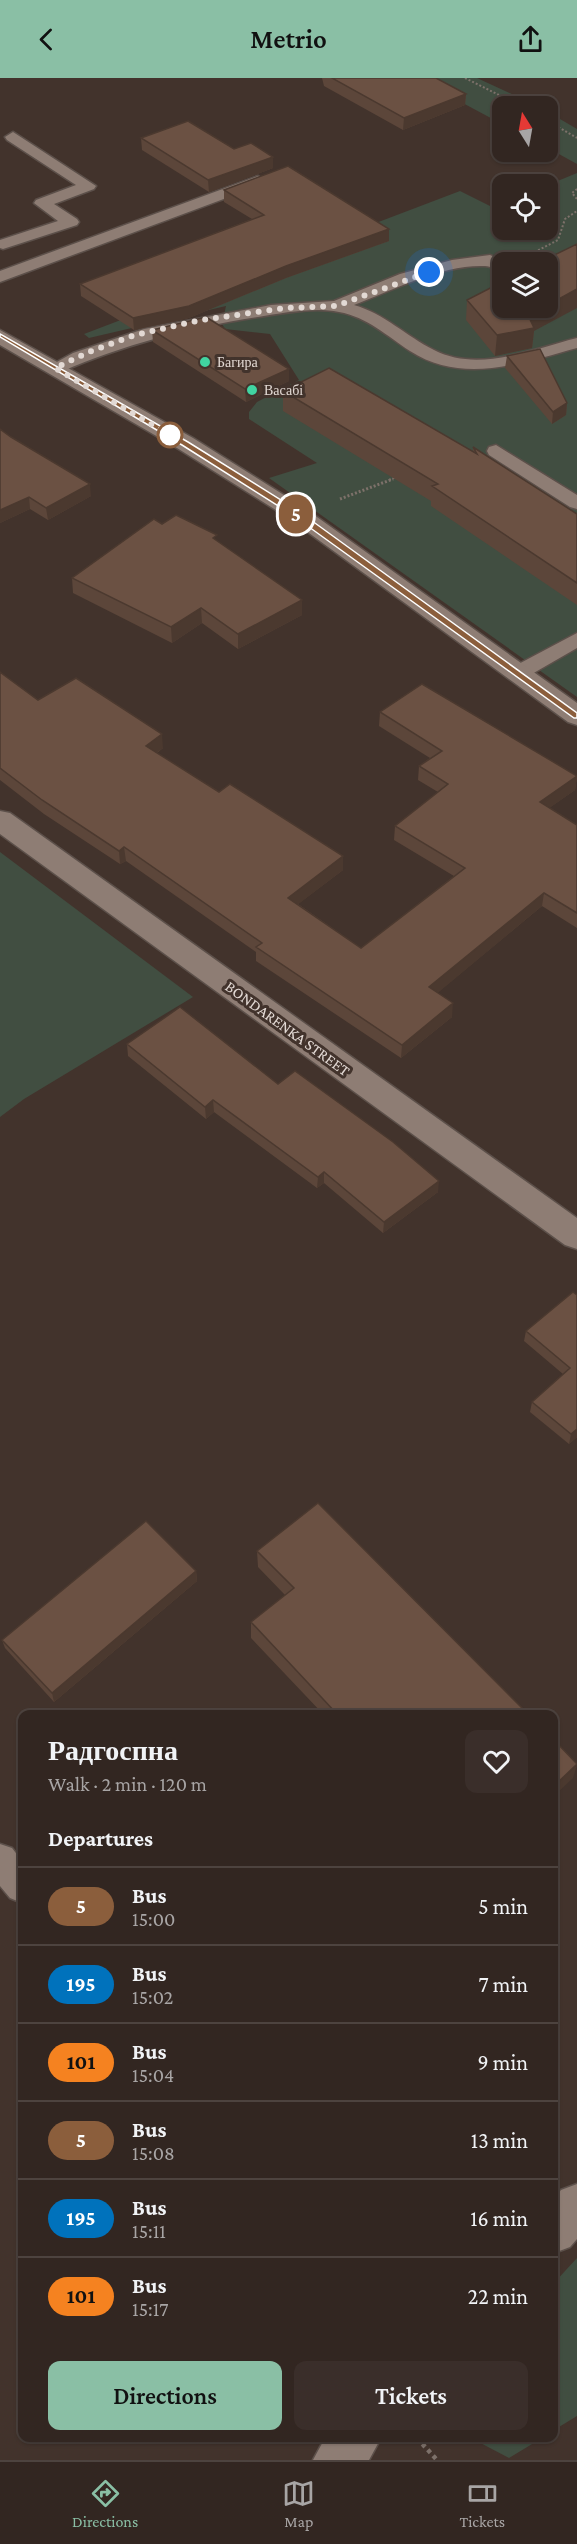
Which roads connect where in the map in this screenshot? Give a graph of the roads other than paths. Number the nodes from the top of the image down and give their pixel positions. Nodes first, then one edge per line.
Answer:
1 (13, 137) dead end
2 (275, 175) edge
3 (1, 243) edge
4 (492, 263) edge
5 (31, 265) junction
6 (0, 277) edge
7 (336, 306) junction
8 (0, 336) edge
9 (577, 343) edge
10 (55, 368) junction
11 (496, 451) dead end
12 (577, 503) edge
13 (577, 639) edge
14 (518, 673) junction
15 (577, 716) edge
16 (0, 820) edge
17 (577, 1236) edge
18 (0, 1860) edge
19 (18, 1881) edge
20 (577, 2206) edge
21 (558, 2227) edge
22 (353, 2442) edge
23 (337, 2460) edge

1 - 3 lane
2 - 5 lane
3 - 5 lane
4 - 7 lane
5 - 6 lane
7 - 9 lane
7 - 10 lane
8 - 10 main road
10 - 14 main road
11 - 12 lane
13 - 14 lane
14 - 15 main road
16 - 17 main road, BONDARENKA STREET
18 - 19 lane
20 - 21 main road
22 - 23 main road

